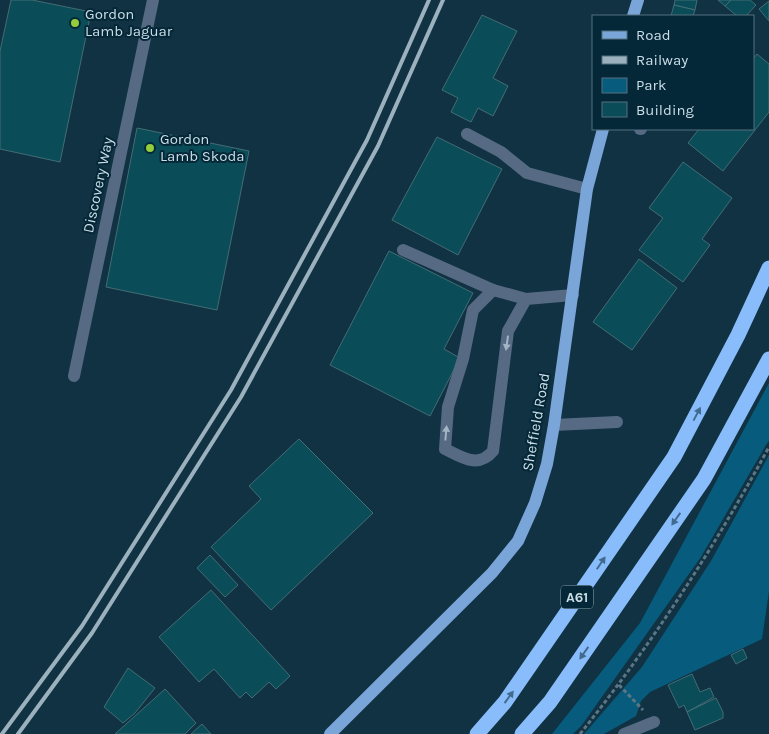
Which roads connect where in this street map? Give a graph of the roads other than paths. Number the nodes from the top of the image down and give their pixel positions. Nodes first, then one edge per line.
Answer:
1 (153, 0) edge
2 (638, 0) edge
3 (633, 15) edge
4 (603, 130) edge
5 (467, 134) dead end
6 (587, 188) junction
7 (403, 250) dead end
8 (769, 268) edge
9 (492, 290) junction
10 (572, 295) junction
11 (526, 299) junction
12 (769, 359) edge
13 (74, 376) dead end
14 (617, 422) dead end
15 (554, 425) junction
16 (654, 722) road end
17 (330, 734) edge
18 (477, 734) edge
19 (522, 734) edge
20 (624, 734) edge

1 - 13 street, Discovery Way
2 - 3 main road
4 - 6 main road, Sheffield Road
5 - 6 street
6 - 10 main road, Sheffield Road
7 - 9 street
18 -> 8 highway, A61
9 - 11 street
11 -> 9 street
10 - 11 street
10 - 15 main road, Sheffield Road
12 -> 19 highway, A61
14 - 15 street
15 - 17 main road, Sheffield Road
16 - 20 street

